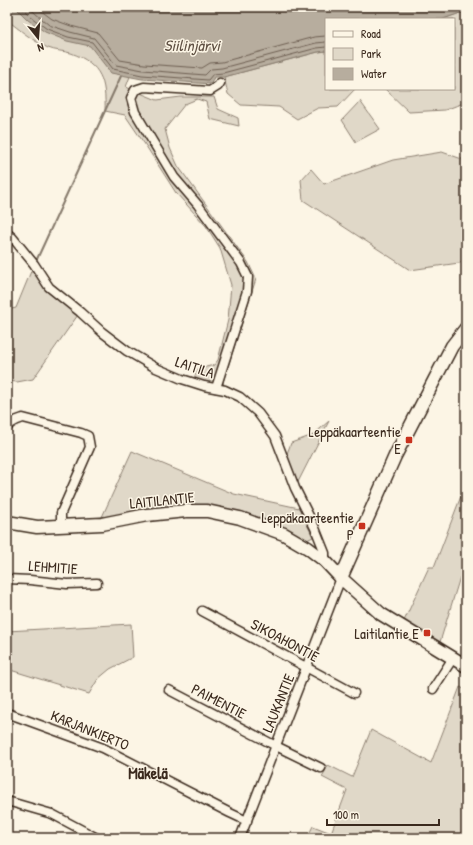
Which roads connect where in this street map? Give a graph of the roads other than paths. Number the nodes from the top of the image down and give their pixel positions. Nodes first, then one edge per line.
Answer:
1 (220, 83) dead end
2 (7, 233) edge
3 (466, 328) edge
4 (216, 388) junction
5 (7, 428) edge
6 (7, 522) edge
7 (61, 526) junction
8 (326, 562) junction
9 (341, 578) junction
10 (7, 579) edge
11 (97, 583) dead end
12 (202, 612) dead end
13 (453, 658) junction
14 (466, 666) edge
15 (307, 667) junction
16 (433, 689) dead end
17 (169, 690) dead end
18 (354, 693) dead end
19 (7, 713) edge
20 (276, 746) junction
21 (321, 768) dead end
22 (7, 800) edge
23 (247, 821) junction
24 (97, 838) edge
25 (240, 838) edge

1 - 4 street
2 - 4 street, LAITILA
3 - 9 street
4 - 8 street, LAITILA
5 - 7 street
6 - 7 street, LAITILANTIE
7 - 8 street, LAITILANTIE
8 - 9 street, LAITILANTIE
9 - 13 street, LAITILANTIE
9 - 15 street, LAUKANTIE
10 - 11 street, LEHMITIE
12 - 15 street, SIKOAHONTIE
13 - 14 street, LAITILANTIE
13 - 16 street
15 - 18 street, SIKOAHONTIE
15 - 20 street, LAUKANTIE
17 - 20 street, PAIMENTIE
19 - 23 street, KARJANKIERTO
20 - 21 street, PAIMENTIE
20 - 23 street, LAUKANTIE
22 - 24 street
23 - 25 street, LAUKANTIE

